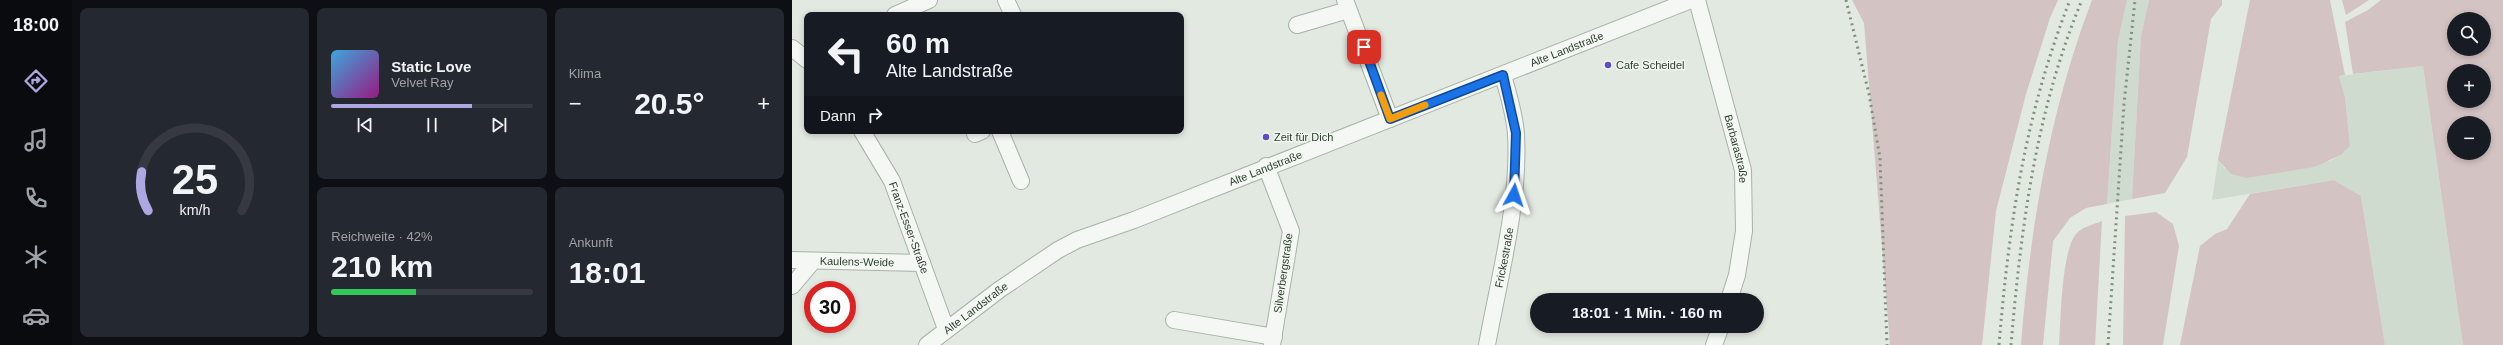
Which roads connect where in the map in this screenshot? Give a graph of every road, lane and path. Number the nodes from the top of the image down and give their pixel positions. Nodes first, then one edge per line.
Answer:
1 (929, 0) edge
2 (1006, 0) edge
3 (1691, 0) edge
4 (1697, 0) edge
5 (1346, 5) edge
6 (902, 12) edge
7 (1011, 12) edge
8 (1297, 25) dead end
9 (792, 48) edge
10 (804, 57) edge
11 (1503, 75) junction
12 (1390, 119) junction
13 (864, 134) edge
14 (1001, 134) edge
15 (1266, 166) junction
16 (1021, 181) dead end
17 (792, 260) edge
18 (814, 261) junction
19 (922, 263) junction
20 (792, 286) edge
21 (1732, 293) edge
22 (1174, 320) dead end
23 (946, 329) junction
24 (1718, 333) edge
25 (1273, 341) edge
26 (927, 345) edge
27 (1487, 345) edge
28 (1714, 345) edge

1 - 6 street
2 - 7 street
3 - 11 street, Alte Landstraße
4 - 21 street, Barbarastraße
5 - 8 street
5 - 12 street
9 - 10 street
11 - 12 street, Alte Landstraße
11 - 27 street, Frickestraße
12 - 15 street, Alte Landstraße
13 - 19 street, Franz-Esser-Straße
14 - 16 street
15 - 23 street, Alte Landstraße
15 - 25 street, Silverbergstraße
17 - 18 street, Kaulens-Weide
18 - 19 street, Kaulens-Weide
18 - 20 street
19 - 23 street, Franz-Esser-Straße
22 - 25 street, Silverbergstraße
23 - 26 street, Alte Landstraße
24 - 28 street

